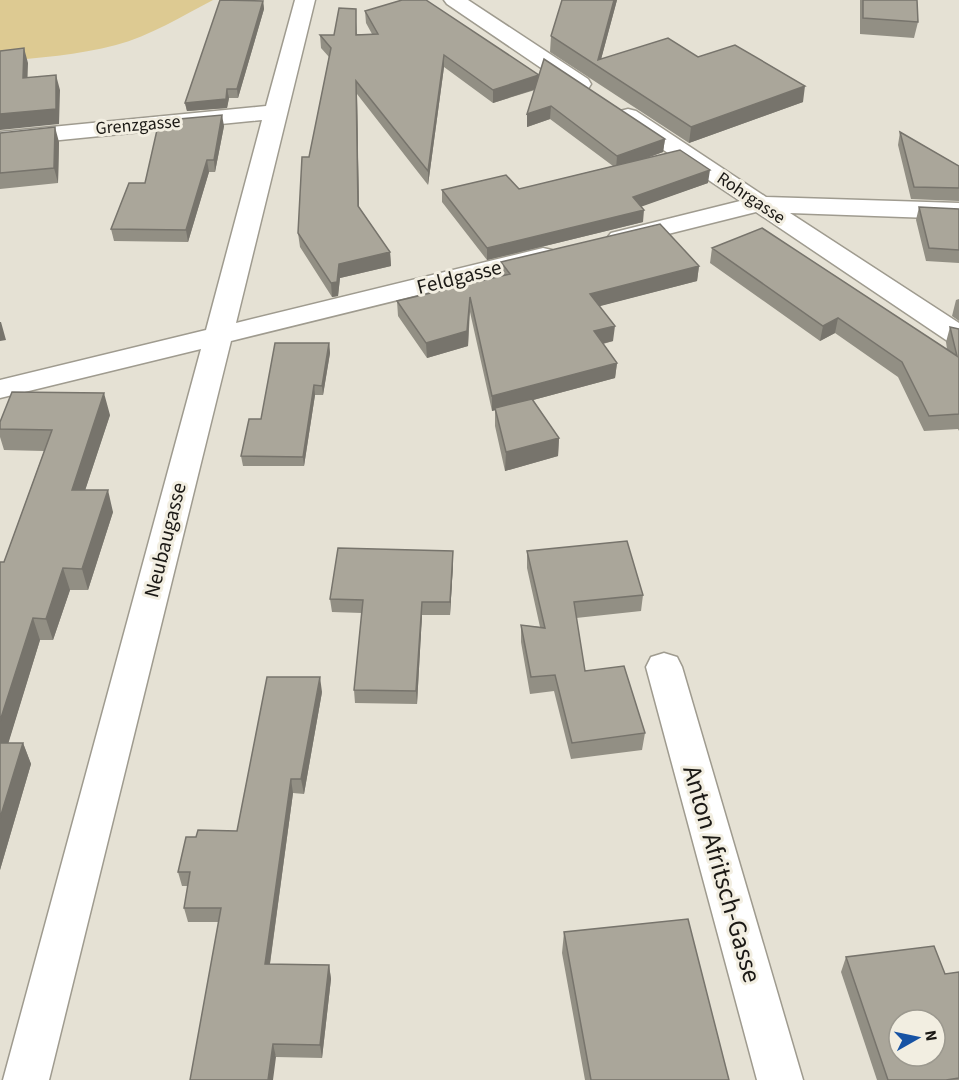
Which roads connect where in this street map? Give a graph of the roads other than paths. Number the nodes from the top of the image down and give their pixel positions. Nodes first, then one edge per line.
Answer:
1 (305, 0) edge
2 (454, 0) edge
3 (276, 112) junction
4 (0, 139) edge
5 (759, 204) junction
6 (959, 211) edge
7 (598, 243) edge
8 (563, 251) edge
9 (218, 335) junction
10 (959, 336) edge
11 (0, 389) edge
12 (664, 667) dead end
13 (26, 1080) edge
14 (780, 1080) edge

1 - 3 street, Neubaugasse
2 - 5 street, Rohrgasse
3 - 4 street, Grenzgasse
3 - 9 street, Neubaugasse
5 - 6 street
5 - 7 street
5 - 10 street, Rohrgasse
8 - 9 street, Feldgasse
9 - 11 street, Feldgasse
9 - 13 street, Neubaugasse
12 - 14 street, Anton Afritsch-Gasse

